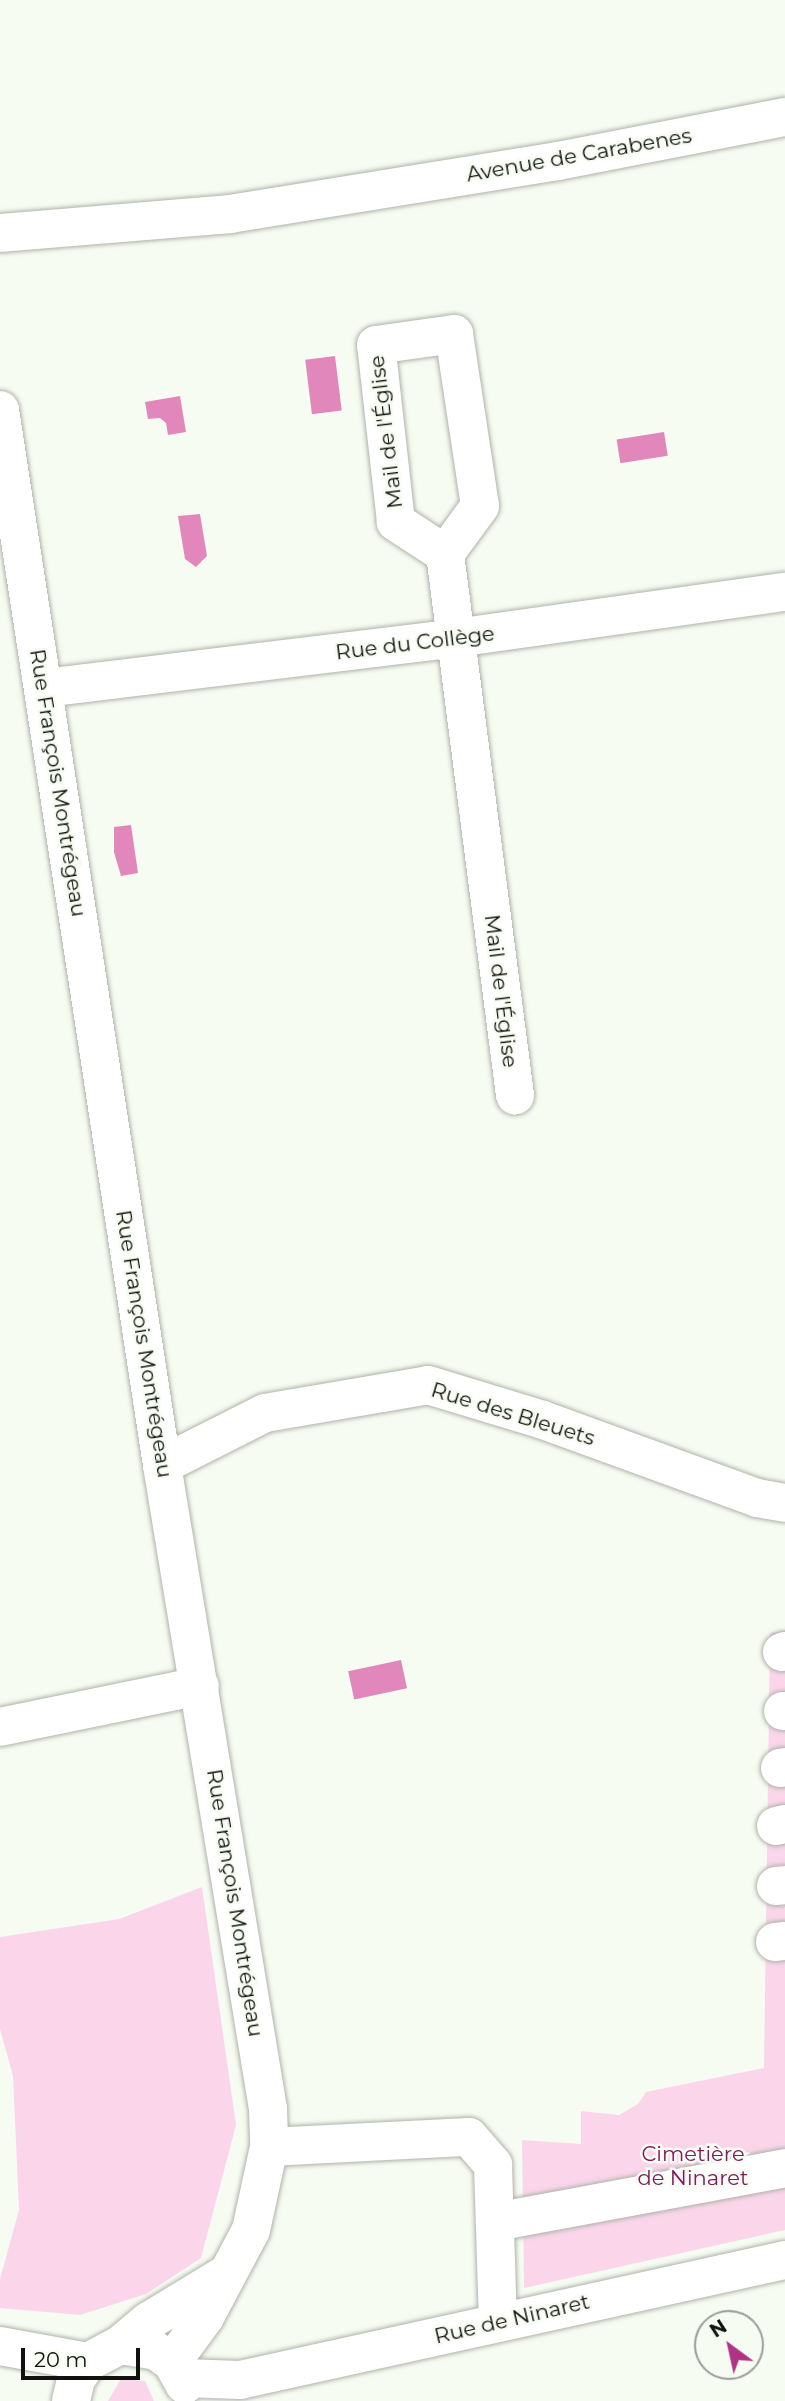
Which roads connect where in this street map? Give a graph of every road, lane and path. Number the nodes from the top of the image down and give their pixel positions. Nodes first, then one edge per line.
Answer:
1 (785, 117) edge
2 (373, 188) junction
3 (0, 211) edge
4 (0, 233) edge
5 (0, 410) edge
6 (445, 554) junction
7 (785, 592) edge
8 (456, 638) junction
9 (44, 688) junction
10 (515, 1095) dead end
11 (162, 1465) junction
12 (785, 1503) edge
13 (200, 1686) junction
14 (0, 1727) edge
15 (269, 2147) junction
16 (785, 2168) edge
17 (495, 2222) junction
18 (785, 2260) edge
19 (230, 2271) junction
20 (498, 2321) junction
21 (12, 2347) edge
22 (104, 2354) junction
23 (187, 2386) edge
24 (71, 2400) edge

1 - 2 street, Avenue de Carabenes
2 - 3 street, Avenue de Carabenes
2 - 4 street, Avenue de Carabenes
5 - 9 street, Rue François Montrégeau
6 - 6 street, Mail de l'Église
6 - 8 street, Mail de l'Église
7 - 8 street, Rue du Collège
8 - 9 street, Rue du Collège
8 - 10 street, Mail de l'Église
9 - 11 street, Rue François Montrégeau
11 - 12 street, Rue des Bleuets
11 - 13 street, Rue François Montrégeau
13 - 14 street
13 - 15 street, Rue François Montrégeau
15 - 17 street
15 - 19 street, Rue François Montrégeau
16 - 17 street
17 - 20 street
18 - 20 street, Rue de Ninaret
19 - 22 street
19 - 23 street, Rue François Montrégeau
20 - 23 street, Rue de Ninaret
21 - 22 street
21 - 24 street
22 - 23 street
22 - 24 street

